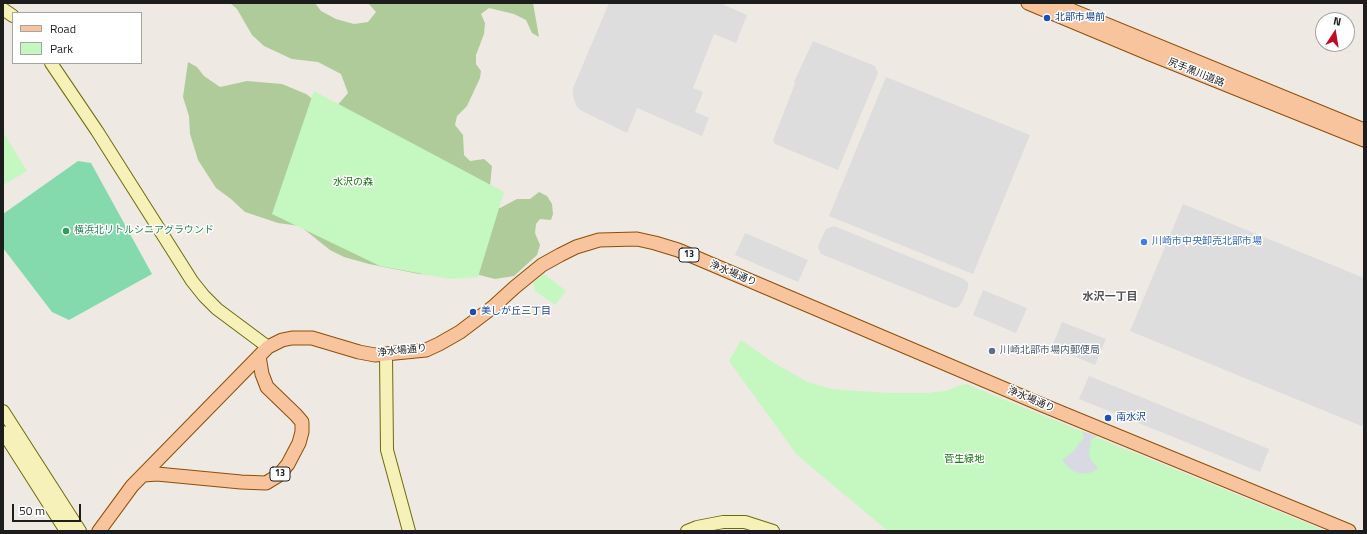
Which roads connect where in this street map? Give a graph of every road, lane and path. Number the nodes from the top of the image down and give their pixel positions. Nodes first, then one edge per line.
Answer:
1 (1028, 3) edge
2 (1054, 3) edge
3 (3, 9) edge
4 (12, 15) edge
5 (52, 64) edge
6 (1364, 130) edge
7 (1364, 140) edge
8 (264, 351) junction
9 (386, 355) junction
10 (3, 411) edge
11 (3, 432) edge
12 (144, 475) junction
13 (66, 531) edge
14 (80, 531) edge
15 (99, 531) edge
16 (409, 531) edge
17 (686, 531) edge
18 (773, 531) edge
19 (1348, 531) edge

1 - 7 main road, 尻手黒川道路
2 - 6 main road, 尻手黒川道路
3 - 4 street
5 - 8 street
8 - 9 main road, 浄水場通り / 13
8 - 12 main road, 浄水場通り / 13
8 - 12 main road, 13
9 - 16 street
9 - 19 main road, 浄水場通り / 13
10 - 14 street
11 - 13 street
12 - 15 main road, 浄水場通り / 13
17 - 18 street

